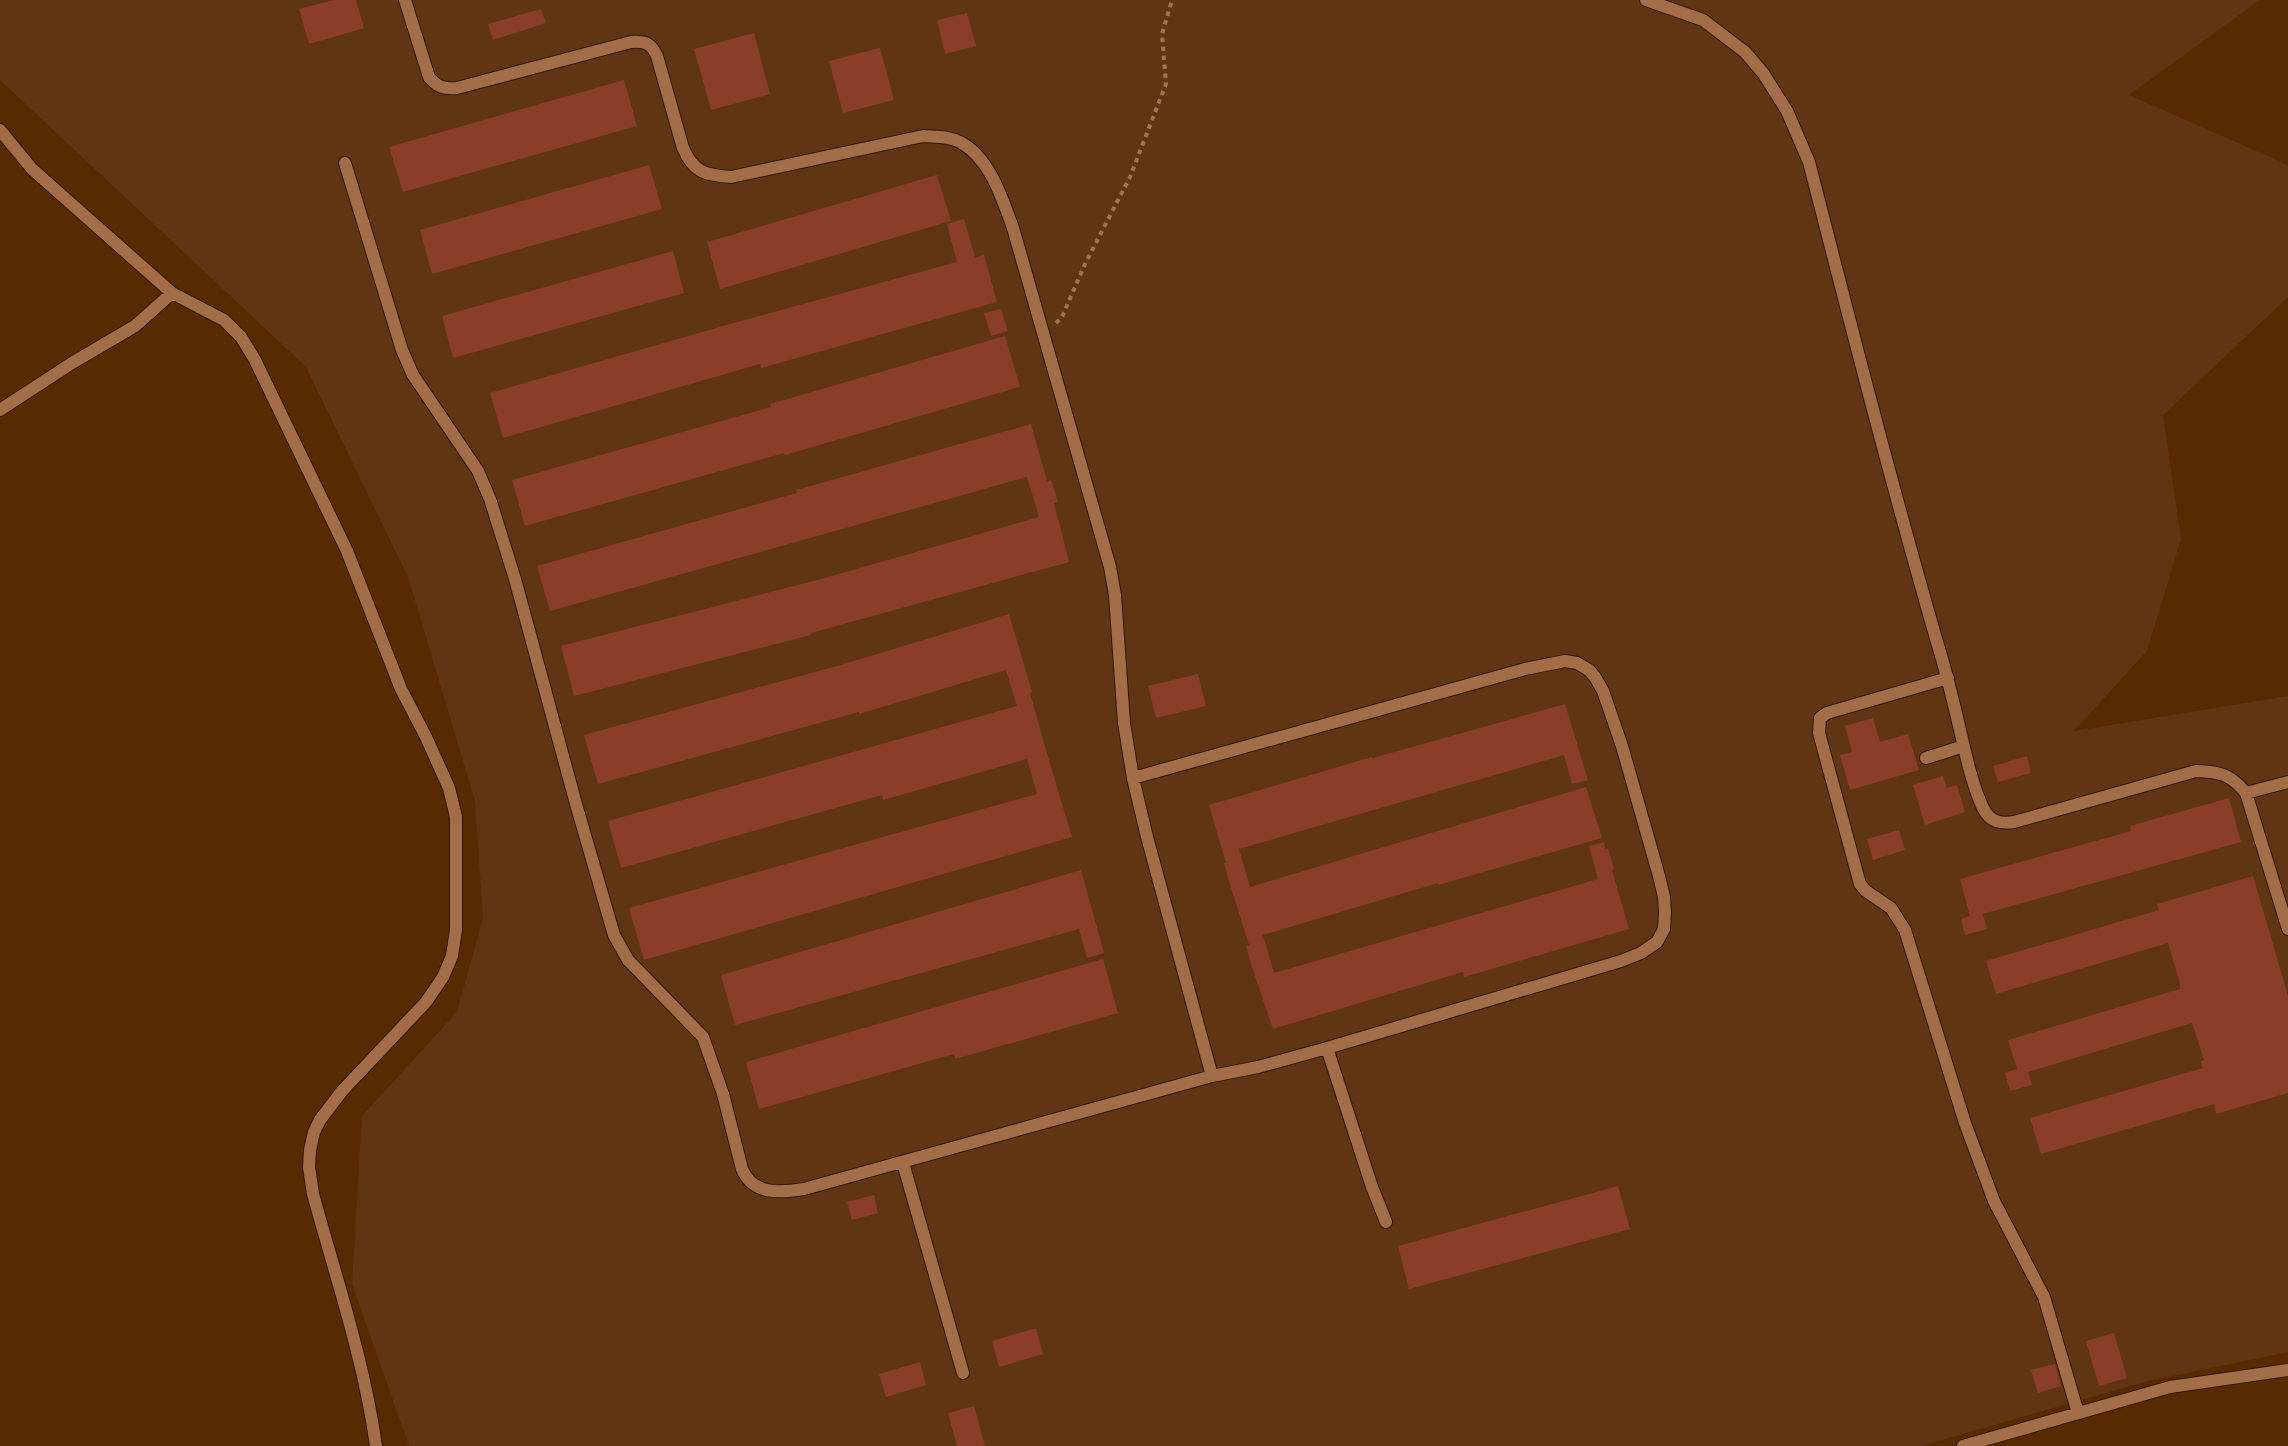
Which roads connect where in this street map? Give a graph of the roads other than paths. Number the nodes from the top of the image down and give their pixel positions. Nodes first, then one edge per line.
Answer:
1 (405, 0) edge
2 (1646, 0) edge
3 (0, 130) edge
4 (345, 163) dead end
5 (172, 293) junction
6 (0, 410) edge
7 (1948, 678) junction
8 (1964, 746) junction
9 (1926, 758) dead end
10 (1133, 778) junction
11 (2288, 782) edge
12 (2246, 793) junction
13 (2288, 929) edge
14 (1327, 1048) junction
15 (1212, 1076) junction
16 (903, 1163) junction
17 (1386, 1222) dead end
18 (2288, 1370) edge
19 (963, 1373) dead end
20 (2078, 1413) junction
21 (376, 1446) edge
22 (1963, 1446) edge

1 - 10 lane
2 - 7 lane
3 - 5 lane
4 - 16 lane
5 - 6 lane
5 - 21 lane
7 - 8 lane
7 - 20 lane
8 - 9 lane
8 - 12 lane
10 - 14 lane
10 - 15 lane
11 - 12 lane
12 - 13 lane
14 - 15 lane
14 - 17 lane
15 - 16 lane
16 - 19 lane
18 - 20 lane
20 - 22 lane

